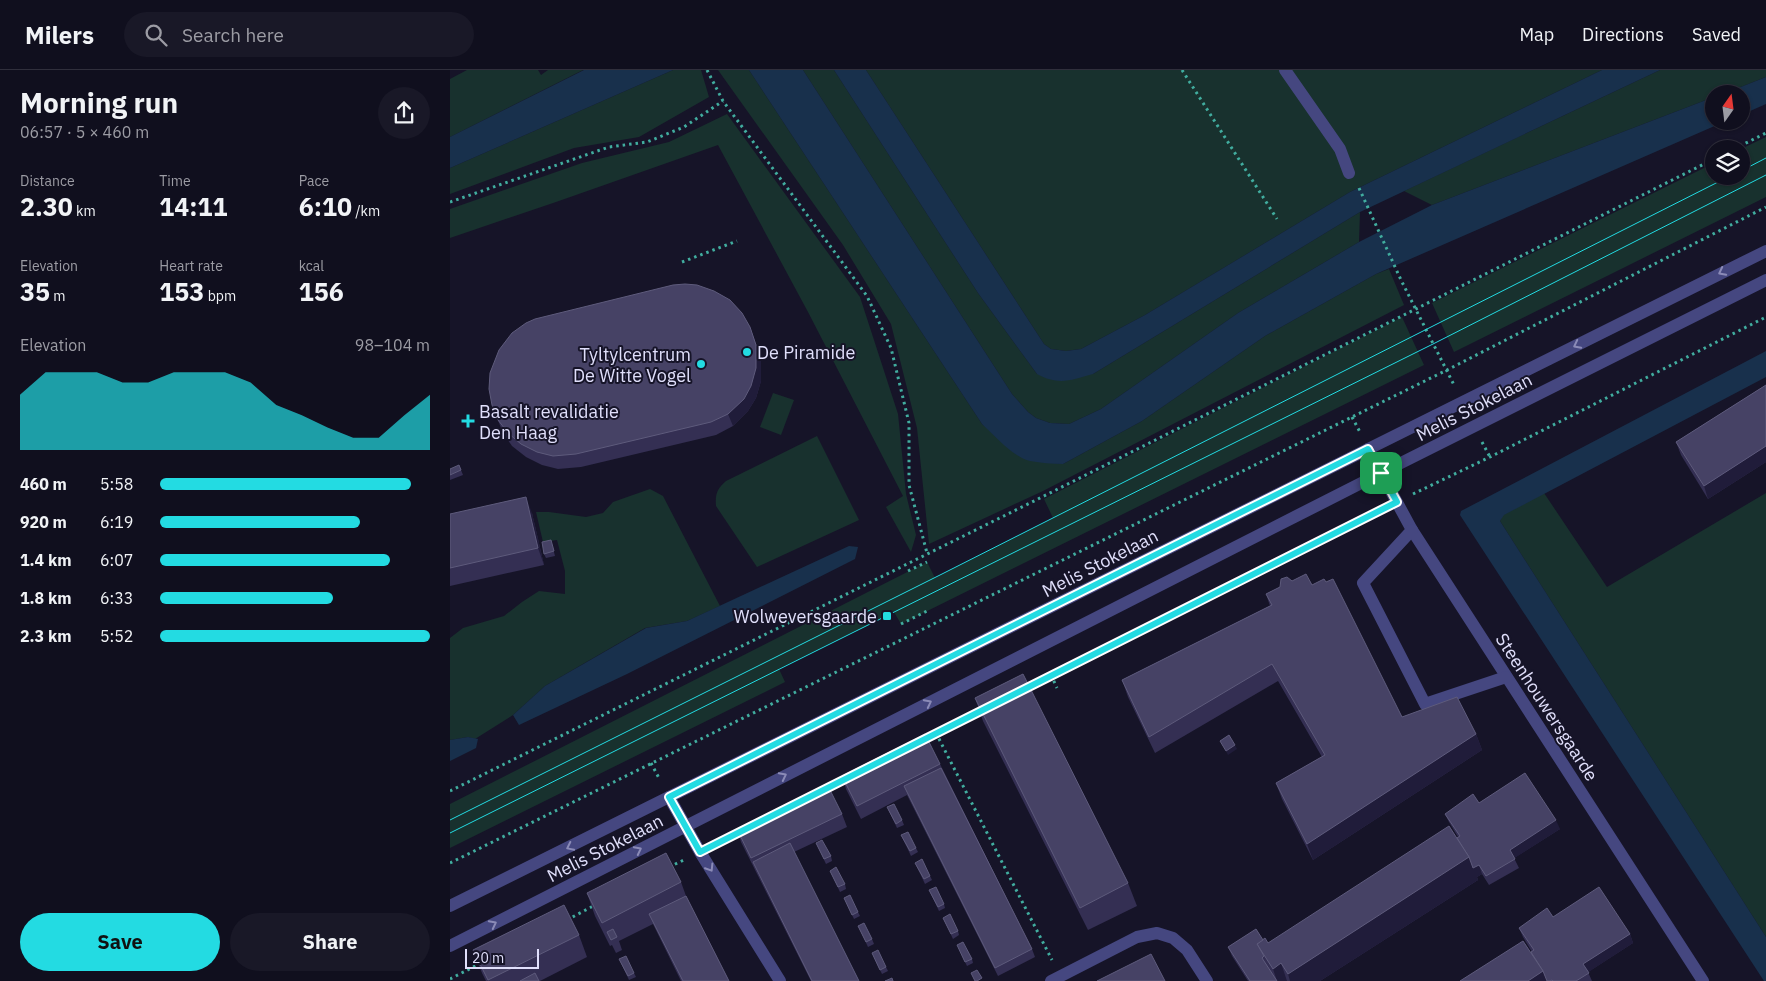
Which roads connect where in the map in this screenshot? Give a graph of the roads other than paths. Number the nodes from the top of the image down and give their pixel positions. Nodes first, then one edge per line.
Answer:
1 (1285, 70) edge
2 (1353, 177) road end
3 (1766, 250) edge
4 (1766, 280) edge
5 (1368, 449) junction
6 (1381, 473) junction
7 (1412, 530) junction
8 (1506, 677) junction
9 (669, 797) junction
10 (685, 826) junction
11 (450, 906) edge
12 (450, 946) edge
13 (1055, 979) edge
14 (780, 981) edge
15 (1207, 981) edge
16 (1702, 981) edge

1 - 2 street
3 -> 5 street, Melis Stokelaan
4 - 6 street, Melis Stokelaan
5 - 6 street, Steenhouwersgaarde
5 - 9 street, Melis Stokelaan
6 - 7 street, Steenhouwersgaarde
10 -> 6 street, Melis Stokelaan
7 - 8 street, Steenhouwersgaarde
7 - 8 street
8 - 16 street, Steenhouwersgaarde
9 - 10 street
9 -> 11 street, Melis Stokelaan
12 -> 10 street, Melis Stokelaan
10 -> 14 street
13 - 15 street

